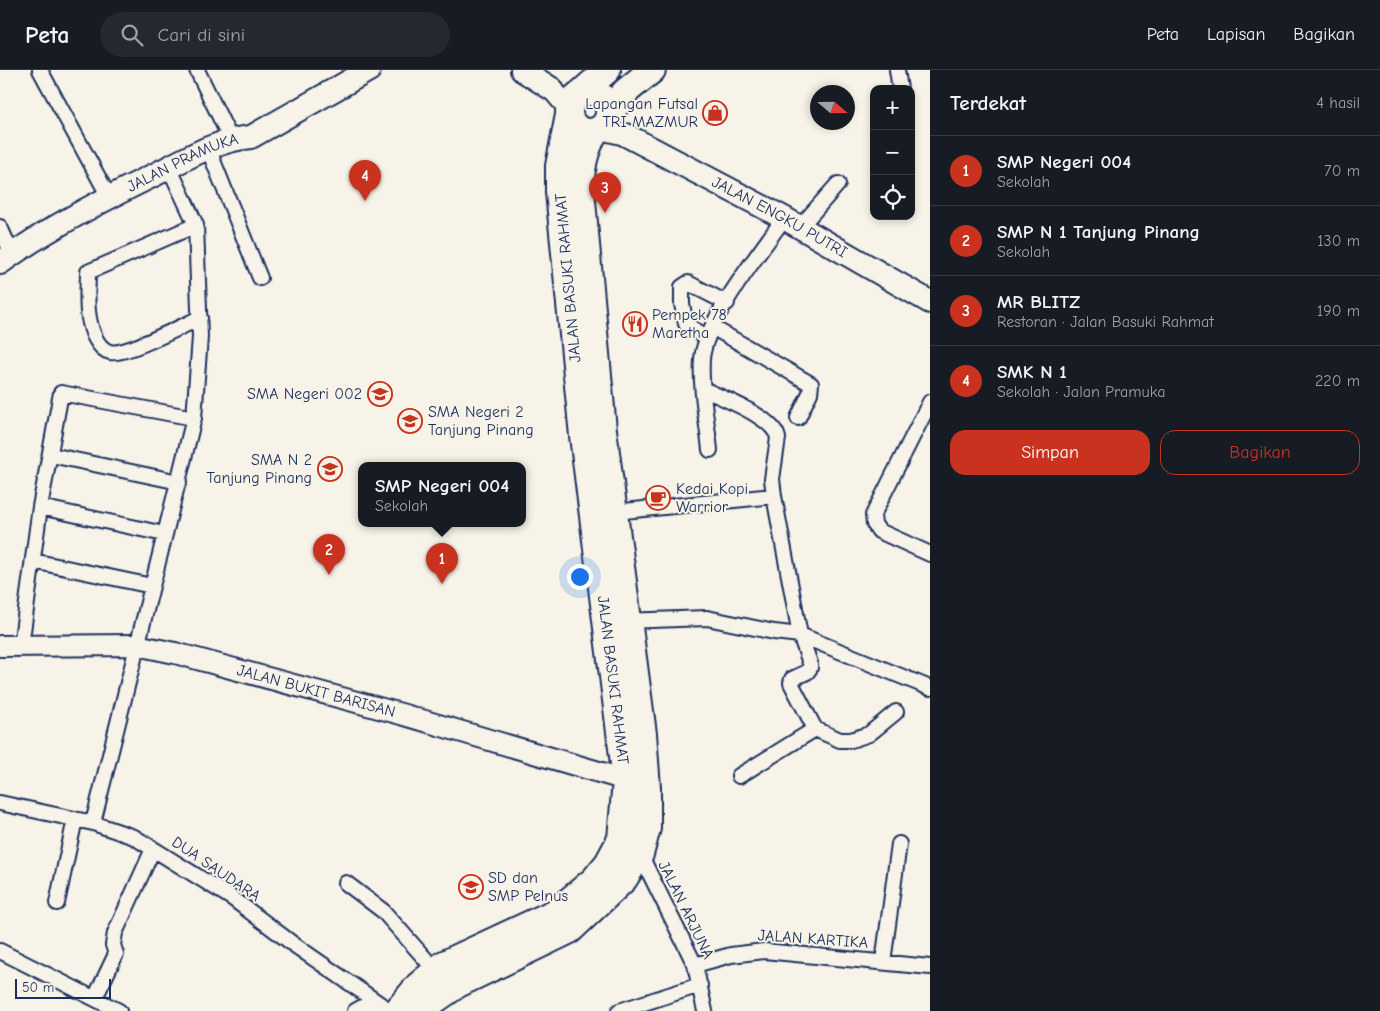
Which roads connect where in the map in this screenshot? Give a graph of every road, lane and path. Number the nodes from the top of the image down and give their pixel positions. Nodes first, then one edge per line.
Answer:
1 (40, 70) edge
2 (197, 70) edge
3 (369, 70) edge
4 (522, 70) edge
5 (607, 70) edge
6 (652, 70) edge
7 (898, 70) edge
8 (900, 85) edge
9 (569, 101) junction
10 (607, 126) junction
11 (230, 138) junction
12 (208, 148) junction
13 (169, 167) junction
14 (838, 184) dead end
15 (109, 197) junction
16 (792, 223) junction
17 (196, 225) junction
18 (0, 227) edge
19 (6, 258) edge
20 (260, 278) dead end
21 (930, 302) edge
22 (727, 303) junction
23 (200, 318) junction
24 (709, 332) junction
25 (704, 389) junction
26 (930, 402) edge
27 (194, 418) junction
28 (798, 418) dead end
29 (710, 450) dead end
30 (51, 455) junction
31 (179, 482) junction
32 (774, 496) junction
33 (40, 507) junction
34 (614, 512) junction
35 (164, 534) junction
36 (930, 554) edge
37 (33, 561) junction
38 (152, 586) junction
39 (616, 622) junction
40 (800, 635) junction
41 (136, 645) junction
42 (0, 646) edge
43 (21, 646) junction
44 (930, 688) edge
45 (896, 712) dead end
46 (815, 729) junction
47 (739, 776) dead end
48 (626, 780) junction
49 (0, 803) edge
50 (75, 819) junction
51 (93, 823) junction
52 (899, 844) dead end
53 (153, 849) junction
54 (640, 854) junction
55 (346, 883) dead end
56 (58, 904) dead end
57 (0, 951) edge
58 (492, 954) junction
59 (883, 962) junction
60 (695, 965) junction
61 (930, 967) edge
62 (436, 971) junction
63 (700, 985) junction
64 (96, 998) junction
65 (388, 1009) edge
66 (119, 1011) edge
67 (355, 1011) edge
68 (426, 1011) edge
69 (618, 1011) edge
70 (705, 1011) edge

1 - 15 street
2 - 11 street
3 - 11 main road, JALAN PRAMUKA
4 - 9 main road
5 - 9 highway
6 - 10 highway, JALAN BASUKI RAHMAT
7 - 8 street
9 - 10 highway
9 - 10 highway
9 - 39 highway, JALAN BASUKI RAHMAT
10 - 16 main road, JALAN ENGKU PUTRI
10 - 34 highway, JALAN BASUKI RAHMAT
11 - 12 main road, JALAN PRAMUKA
12 - 13 main road, JALAN PRAMUKA
12 - 20 street
13 - 15 main road, JALAN PRAMUKA
13 - 17 street
14 - 16 street
15 - 19 main road, JALAN PRAMUKA
16 - 21 main road, JALAN ENGKU PUTRI
16 - 22 street
17 - 23 street
17 - 23 street
18 - 19 street
22 - 24 street
22 - 24 street
23 - 27 street
24 - 25 street
24 - 28 street
25 - 29 street
25 - 32 street
26 - 36 street
27 - 30 street
27 - 31 street
30 - 31 street
30 - 33 street
31 - 35 street
32 - 34 street
32 - 40 street
33 - 35 street
33 - 37 street
34 - 39 highway, JALAN BASUKI RAHMAT
35 - 38 street
37 - 38 street
37 - 43 street
38 - 41 street
39 - 40 street
39 - 48 highway, JALAN BASUKI RAHMAT
39 - 54 highway, JALAN BASUKI RAHMAT
40 - 44 street
40 - 46 street
41 - 43 street, JALAN BUKIT BARISAN
41 - 48 street, JALAN BUKIT BARISAN
41 - 51 street
42 - 43 street, JALAN BUKIT BARISAN
45 - 46 street
46 - 47 street
48 - 58 highway, JALAN BASUKI RAHMAT
49 - 50 street, DUA SAUDARA
50 - 51 street, DUA SAUDARA
50 - 56 street
51 - 53 street, DUA SAUDARA
52 - 59 street
53 - 64 street
53 - 65 street, DUA SAUDARA
54 - 58 highway, JALAN BASUKI RAHMAT
54 - 60 street, JALAN ARJUNA
55 - 62 street
57 - 64 street
58 - 62 highway, JALAN BASUKI RAHMAT
58 - 68 highway, JALAN BASUKI RAHMAT
59 - 60 street, JALAN KARTIKA
59 - 61 street, JALAN KARTIKA
60 - 63 street, JALAN ARJUNA
62 - 65 highway, JALAN BASUKI RAHMAT
63 - 69 street
63 - 70 street, JALAN ARJUNA
64 - 66 street
65 - 67 street

